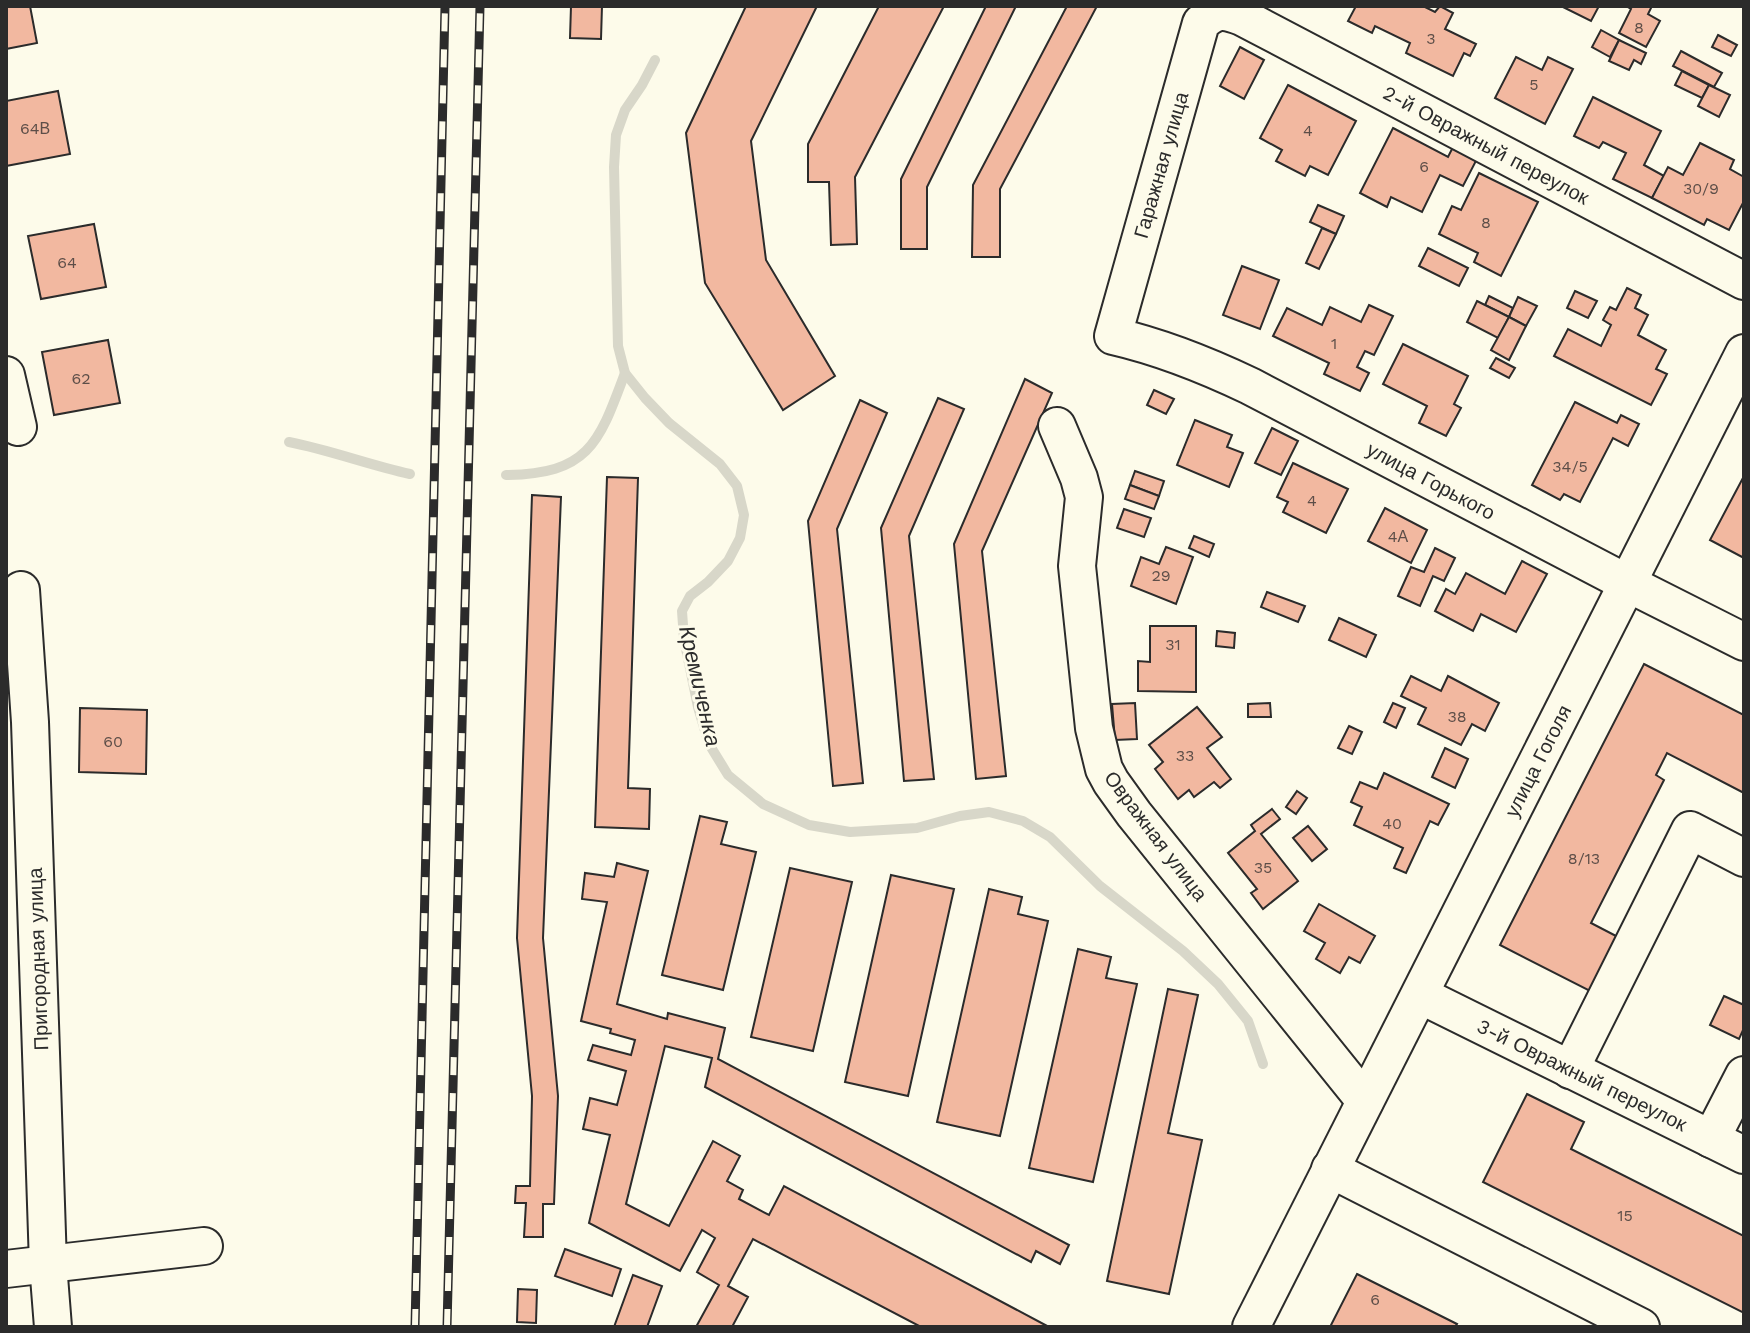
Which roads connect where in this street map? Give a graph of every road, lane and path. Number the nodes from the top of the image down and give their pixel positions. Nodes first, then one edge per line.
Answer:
1 (1226, 11) joint
2 (1744, 281) edge
3 (1113, 336) joint
4 (1744, 353) edge
5 (6, 375) edge
6 (1057, 426) dead end
7 (18, 427) dead end
8 (1627, 583) junction
9 (21, 590) dead end
10 (1744, 642) edge
11 (1744, 858) edge
12 (1420, 995) junction
13 (1570, 1070) junction
14 (1744, 1075) edge
15 (1365, 1101) junction
16 (1711, 1139) junction
17 (1744, 1155) edge
18 (1330, 1169) junction
19 (204, 1246) dead end
20 (48, 1264) junction
21 (6, 1269) edge
22 (53, 1327) edge
23 (1251, 1327) edge
24 (1641, 1327) edge

1 - 2 street, 2-й Овражный переулок
1 - 3 street, Гаражная улица
3 - 8 street, улица Горького
4 - 8 street, улица Гоголя
5 - 7 street
6 - 15 street, Овражная улица
8 - 10 street, улица Горького
8 - 12 street, улица Гоголя
9 - 20 street, Пригородная улица
11 - 13 street
12 - 13 street, 3-й Овражный переулок
12 - 15 street, улица Гоголя
13 - 16 street, 3-й Овражный переулок
14 - 16 street
15 - 18 street, улица Гоголя
16 - 17 street, 3-й Овражный переулок
18 - 23 street, улица Гоголя
18 - 24 street
19 - 20 street
20 - 21 street
20 - 22 street, Пригородная улица

